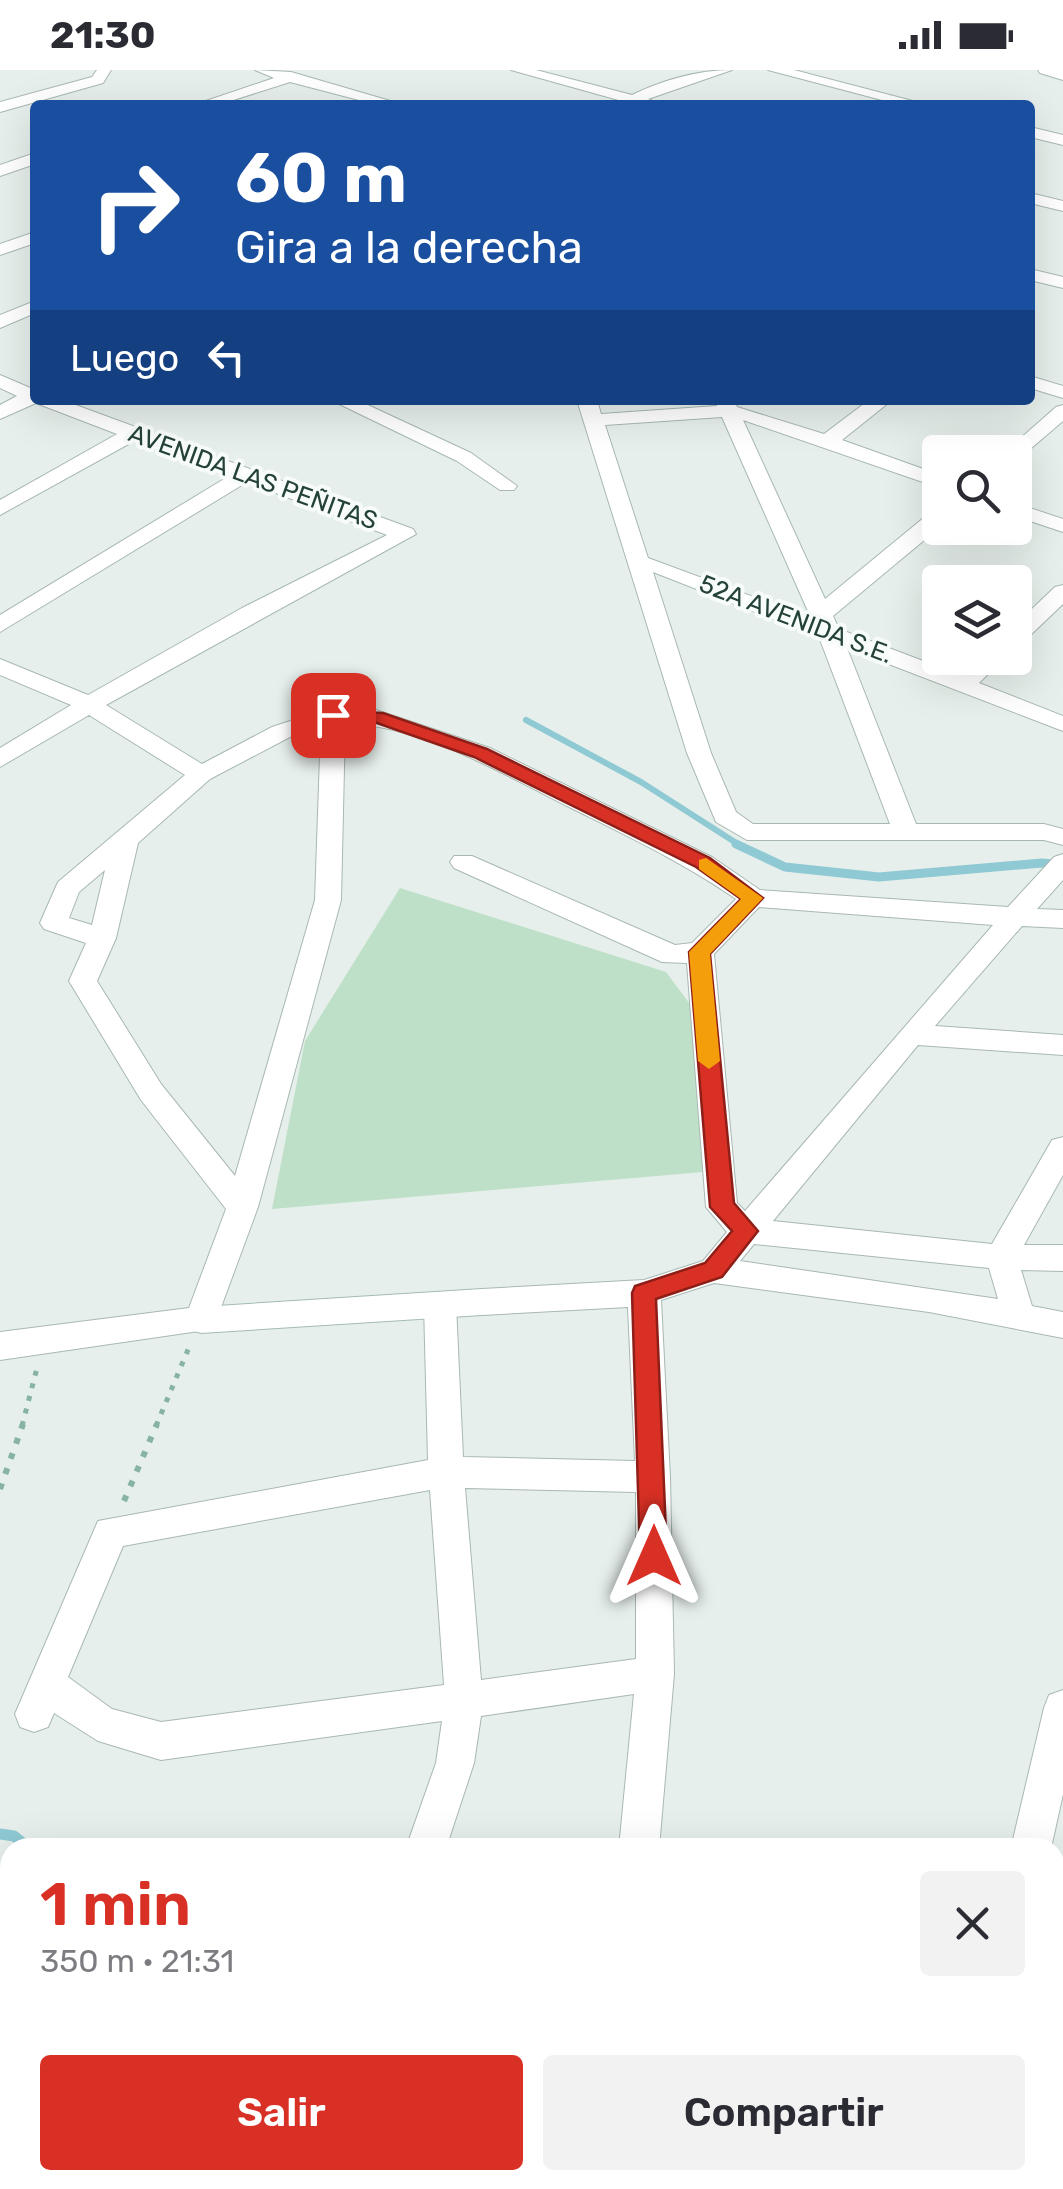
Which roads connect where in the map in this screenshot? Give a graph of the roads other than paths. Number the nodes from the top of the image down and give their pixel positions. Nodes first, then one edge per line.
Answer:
1 (104, 70) edge
2 (262, 70) edge
3 (518, 70) edge
4 (725, 70) edge
5 (775, 70) edge
6 (1045, 70) edge
7 (1063, 75) edge
8 (291, 77) junction
9 (218, 100) edge
10 (377, 100) edge
11 (621, 100) edge
12 (632, 100) edge
13 (899, 100) edge
14 (0, 106) edge
15 (1035, 133) edge
16 (1063, 140) edge
17 (30, 160) edge
18 (0, 171) edge
19 (1035, 199) edge
20 (1063, 206) edge
21 (30, 238) edge
22 (0, 250) edge
23 (30, 308) edge
24 (0, 322) edge
25 (0, 381) edge
26 (1035, 384) edge
27 (1063, 392) edge
28 (30, 395) edge
29 (30, 401) edge
30 (57, 405) edge
31 (352, 405) edge
32 (776, 405) edge
33 (875, 405) edge
34 (726, 406) edge
35 (591, 410) edge
36 (1063, 411) edge
37 (0, 414) edge
38 (762, 418) junction
39 (134, 432) junction
40 (1032, 437) edge
41 (827, 441) junction
42 (244, 475) junction
43 (922, 475) edge
44 (506, 486) dead end
45 (0, 509) edge
46 (1032, 514) edge
47 (1063, 526) edge
48 (922, 533) edge
49 (640, 562) junction
50 (1063, 592) edge
51 (1032, 621) edge
52 (825, 623) junction
53 (0, 624) edge
54 (0, 666) edge
55 (974, 675) edge
56 (965, 683) junction
57 (88, 704) junction
58 (333, 715) junction
59 (1063, 724) edge
60 (0, 759) edge
61 (201, 774) junction
62 (906, 832) junction
63 (1063, 837) edge
64 (126, 840) junction
65 (463, 862) dead end
66 (1060, 867) edge
67 (753, 898) junction
68 (1016, 916) junction
69 (1063, 919) edge
70 (102, 938) junction
71 (700, 952) junction
72 (911, 1034) junction
73 (1063, 1045) edge
74 (1063, 1148) edge
75 (242, 1207) junction
76 (746, 1231) junction
77 (1001, 1257) junction
78 (1063, 1258) edge
79 (714, 1270) junction
80 (644, 1293) junction
81 (440, 1305) junction
82 (1020, 1318) junction
83 (201, 1320) junction
84 (1063, 1325) edge
85 (0, 1346) edge
86 (446, 1472) junction
87 (653, 1477) junction
88 (655, 1674) junction
89 (464, 1698) junction
90 (1063, 1708) edge
91 (429, 1838) edge
92 (640, 1838) edge
93 (1033, 1838) edge

1 - 14 street
2 - 8 street
3 - 11 street
4 - 12 street
5 - 13 street
6 - 7 street
8 - 9 street
8 - 10 street
15 - 16 street
17 - 18 street
19 - 20 street
21 - 22 street
23 - 24 street
25 - 28 street, AVENIDA LAS PEÑITAS
26 - 27 street
29 - 37 street
30 - 39 street, AVENIDA LAS PEÑITAS
31 - 44 street
32 - 38 street
33 - 41 street
34 - 35 street
34 - 38 street
34 - 52 street
35 - 49 street
36 - 40 street
38 - 41 street
39 - 42 street, AVENIDA LAS PEÑITAS
39 - 45 street
41 - 43 street
42 - 53 street
42 - 57 street, AVENIDA LAS PEÑITAS
46 - 47 street
48 - 52 street
49 - 52 street, 52A AVENIDA S.E.
49 - 62 street
50 - 51 street
52 - 56 street, 52A AVENIDA S.E.
52 - 62 street
54 - 57 street
55 - 56 street
56 - 59 street, 52A AVENIDA S.E.
57 - 60 street
57 - 61 street
58 - 61 street
58 - 67 street
58 - 75 street
61 - 64 street
62 - 63 street
64 - 70 street
64 - 70 street
65 - 71 street
66 - 68 street
67 - 68 street
67 - 71 street
68 - 69 street
68 - 72 street
70 - 75 street
71 - 76 street
72 - 73 street
72 - 76 street
74 - 77 street
75 - 83 street
76 - 77 street
76 - 79 street
77 - 78 street
77 - 82 street
79 - 80 street
79 - 82 street
80 - 81 street
80 - 87 street
81 - 83 street
81 - 86 street
82 - 84 street
83 - 85 street
86 - 87 street
86 - 89 street
86 - 89 street
87 - 88 street
88 - 89 street
88 - 92 street
89 - 91 street
90 - 93 street

